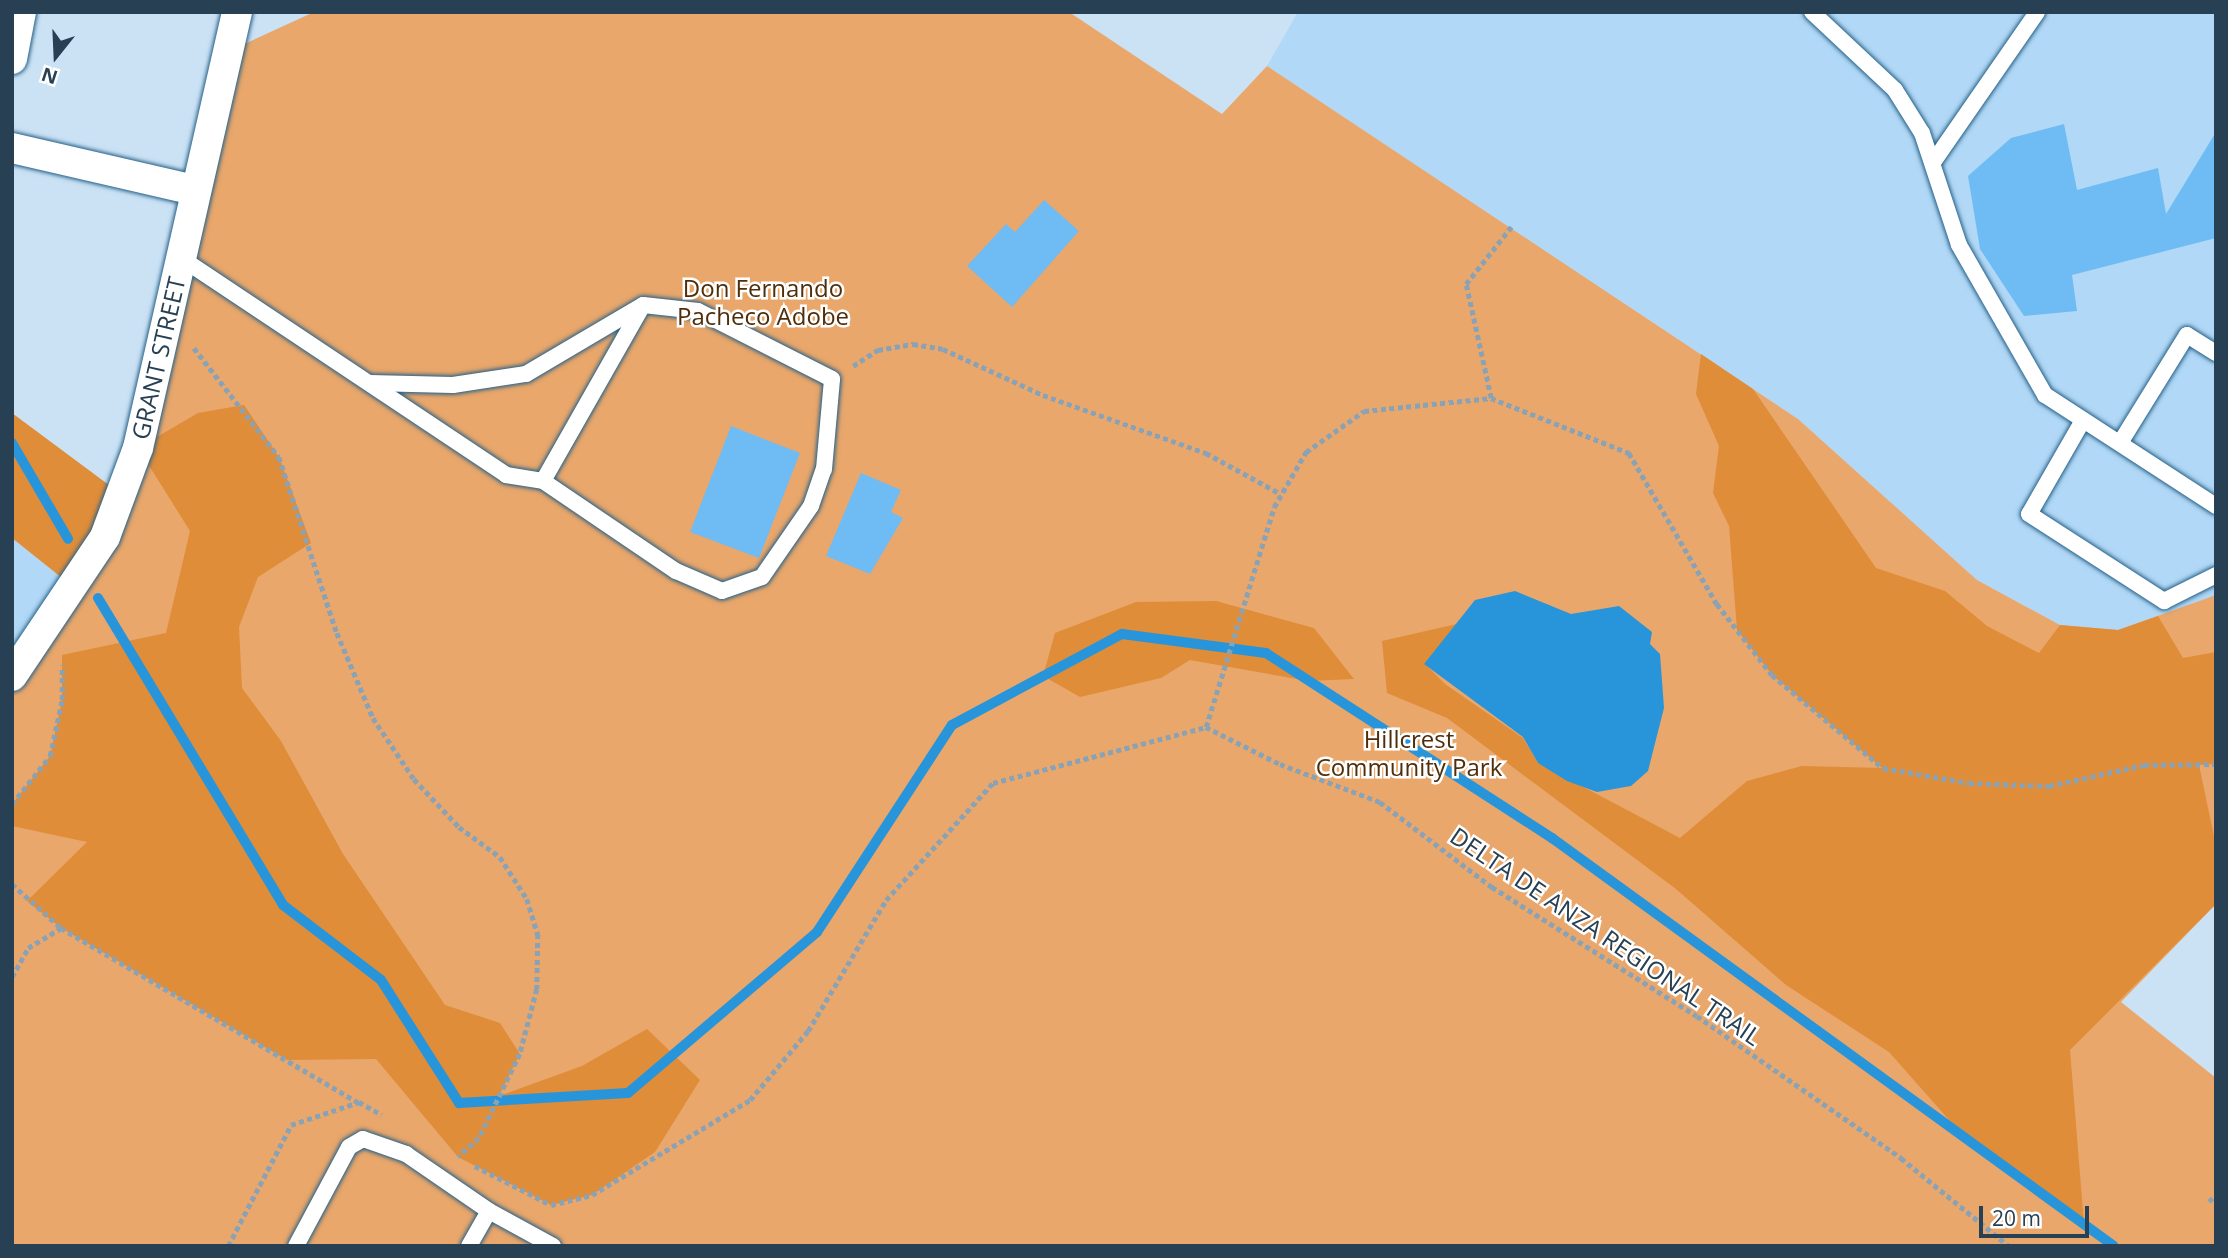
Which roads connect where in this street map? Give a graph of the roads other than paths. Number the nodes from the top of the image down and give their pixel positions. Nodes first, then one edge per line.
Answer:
1 (21, 12) edge
2 (237, 12) edge
3 (1812, 12) edge
4 (2037, 12) edge
5 (12, 59) edge
6 (12, 148) edge
7 (1934, 161) junction
8 (194, 190) junction
9 (181, 258) junction
10 (643, 305) junction
11 (2216, 353) edge
12 (369, 383) junction
13 (2082, 422) junction
14 (2120, 443) junction
15 (543, 481) junction
16 (2216, 506) edge
17 (2216, 575) edge
18 (12, 676) edge
19 (489, 1211) junction
20 (296, 1246) edge
21 (469, 1246) edge
22 (553, 1246) edge

1 - 5 street
2 - 8 street, GRANT STREET
3 - 7 lane
4 - 7 lane
6 - 8 street
7 - 13 lane
8 - 9 street, GRANT STREET
9 - 12 lane
9 - 18 street, GRANT STREET
10 - 12 lane
10 - 15 lane
10 - 15 lane
11 - 14 lane
12 - 15 lane
13 - 14 lane
13 - 17 lane
14 - 16 lane
19 - 20 lane
19 - 21 lane
19 - 22 lane

